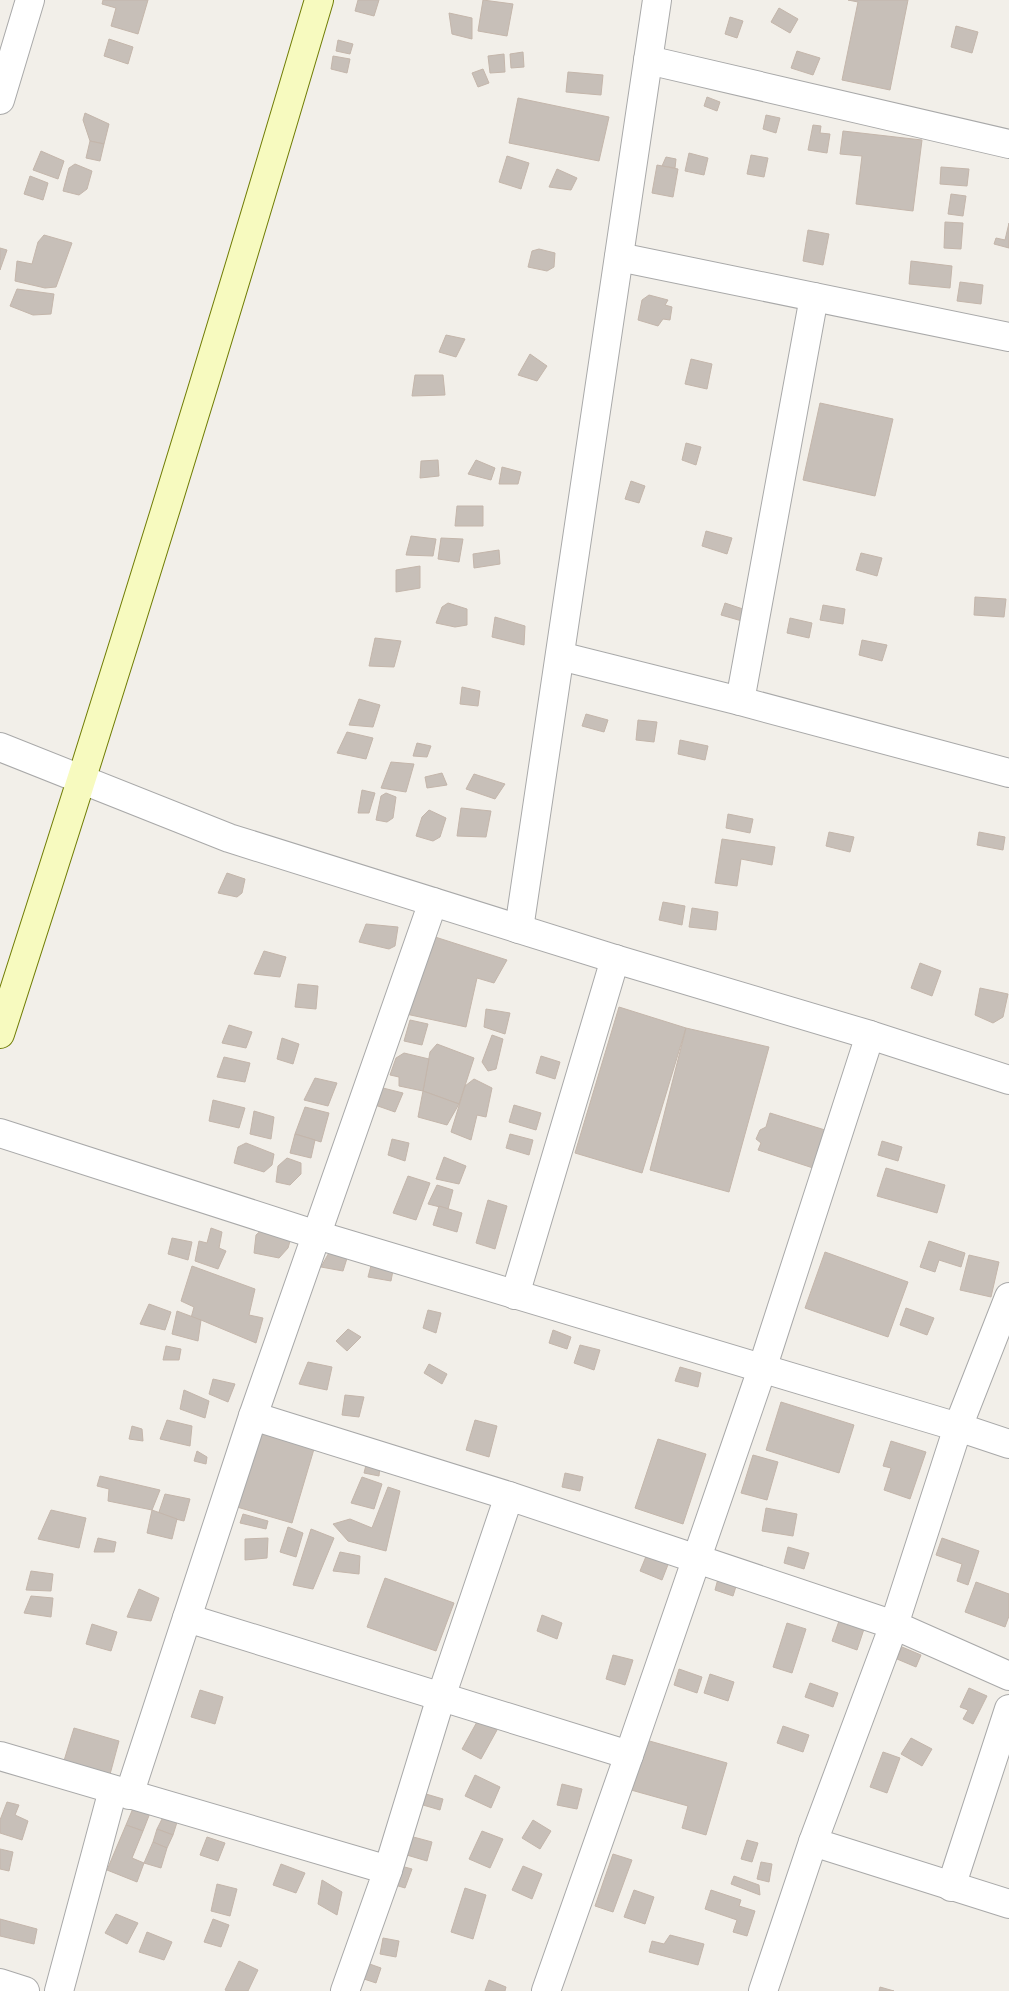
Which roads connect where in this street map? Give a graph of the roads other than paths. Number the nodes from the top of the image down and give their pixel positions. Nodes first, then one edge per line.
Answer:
1 (30, 0) edge
2 (319, 0) edge
3 (657, 0) edge
4 (648, 60) junction
5 (0, 100) edge
6 (1009, 144) edge
7 (619, 257) junction
8 (814, 297) junction
9 (1009, 337) edge
10 (560, 656) junction
11 (740, 700) junction
12 (0, 747) edge
13 (1009, 772) edge
14 (82, 780) junction
15 (433, 902) junction
16 (519, 929) junction
17 (615, 959) junction
18 (0, 1034) edge
19 (870, 1035) junction
20 (1009, 1080) edge
21 (0, 1132) edge
22 (317, 1235) junction
23 (515, 1295) junction
24 (1009, 1297) edge
25 (762, 1369) junction
26 (253, 1416) junction
27 (958, 1427) junction
28 (1009, 1444) edge
29 (509, 1496) junction
30 (697, 1560) junction
31 (187, 1618) junction
32 (894, 1625) junction
33 (1009, 1676) edge
34 (441, 1698) junction
35 (1009, 1709) edge
36 (629, 1755) junction
37 (0, 1756) edge
38 (121, 1792) junction
39 (813, 1842) junction
40 (388, 1870) junction
41 (951, 1887) junction
42 (1009, 1904) edge
43 (0, 1983) edge
44 (25, 1991) edge
45 (59, 1991) edge
46 (345, 1991) edge
47 (546, 1991) edge
48 (763, 1991) edge

1 - 5 street
2 - 14 street
3 - 4 street
4 - 6 street
4 - 7 street
7 - 8 street
7 - 10 street
8 - 9 street
8 - 11 street
10 - 11 street
10 - 16 street
11 - 13 street
12 - 14 street
14 - 15 street
14 - 18 street
15 - 16 street
15 - 22 street
16 - 17 street
17 - 19 street
17 - 23 street
19 - 20 street
19 - 25 street
21 - 22 street
22 - 23 street
22 - 26 street
23 - 25 street
24 - 27 street
25 - 27 street
25 - 30 street
26 - 29 street
26 - 31 street
27 - 28 street
27 - 32 street
29 - 30 street
29 - 34 street
30 - 32 street
30 - 36 street
31 - 34 street
31 - 38 street
32 - 33 street
32 - 39 street
34 - 36 street
34 - 40 street
35 - 41 street
36 - 47 street
37 - 38 street
38 - 40 street
38 - 45 street
39 - 41 street
39 - 48 street
40 - 46 street
41 - 42 street
43 - 44 street

